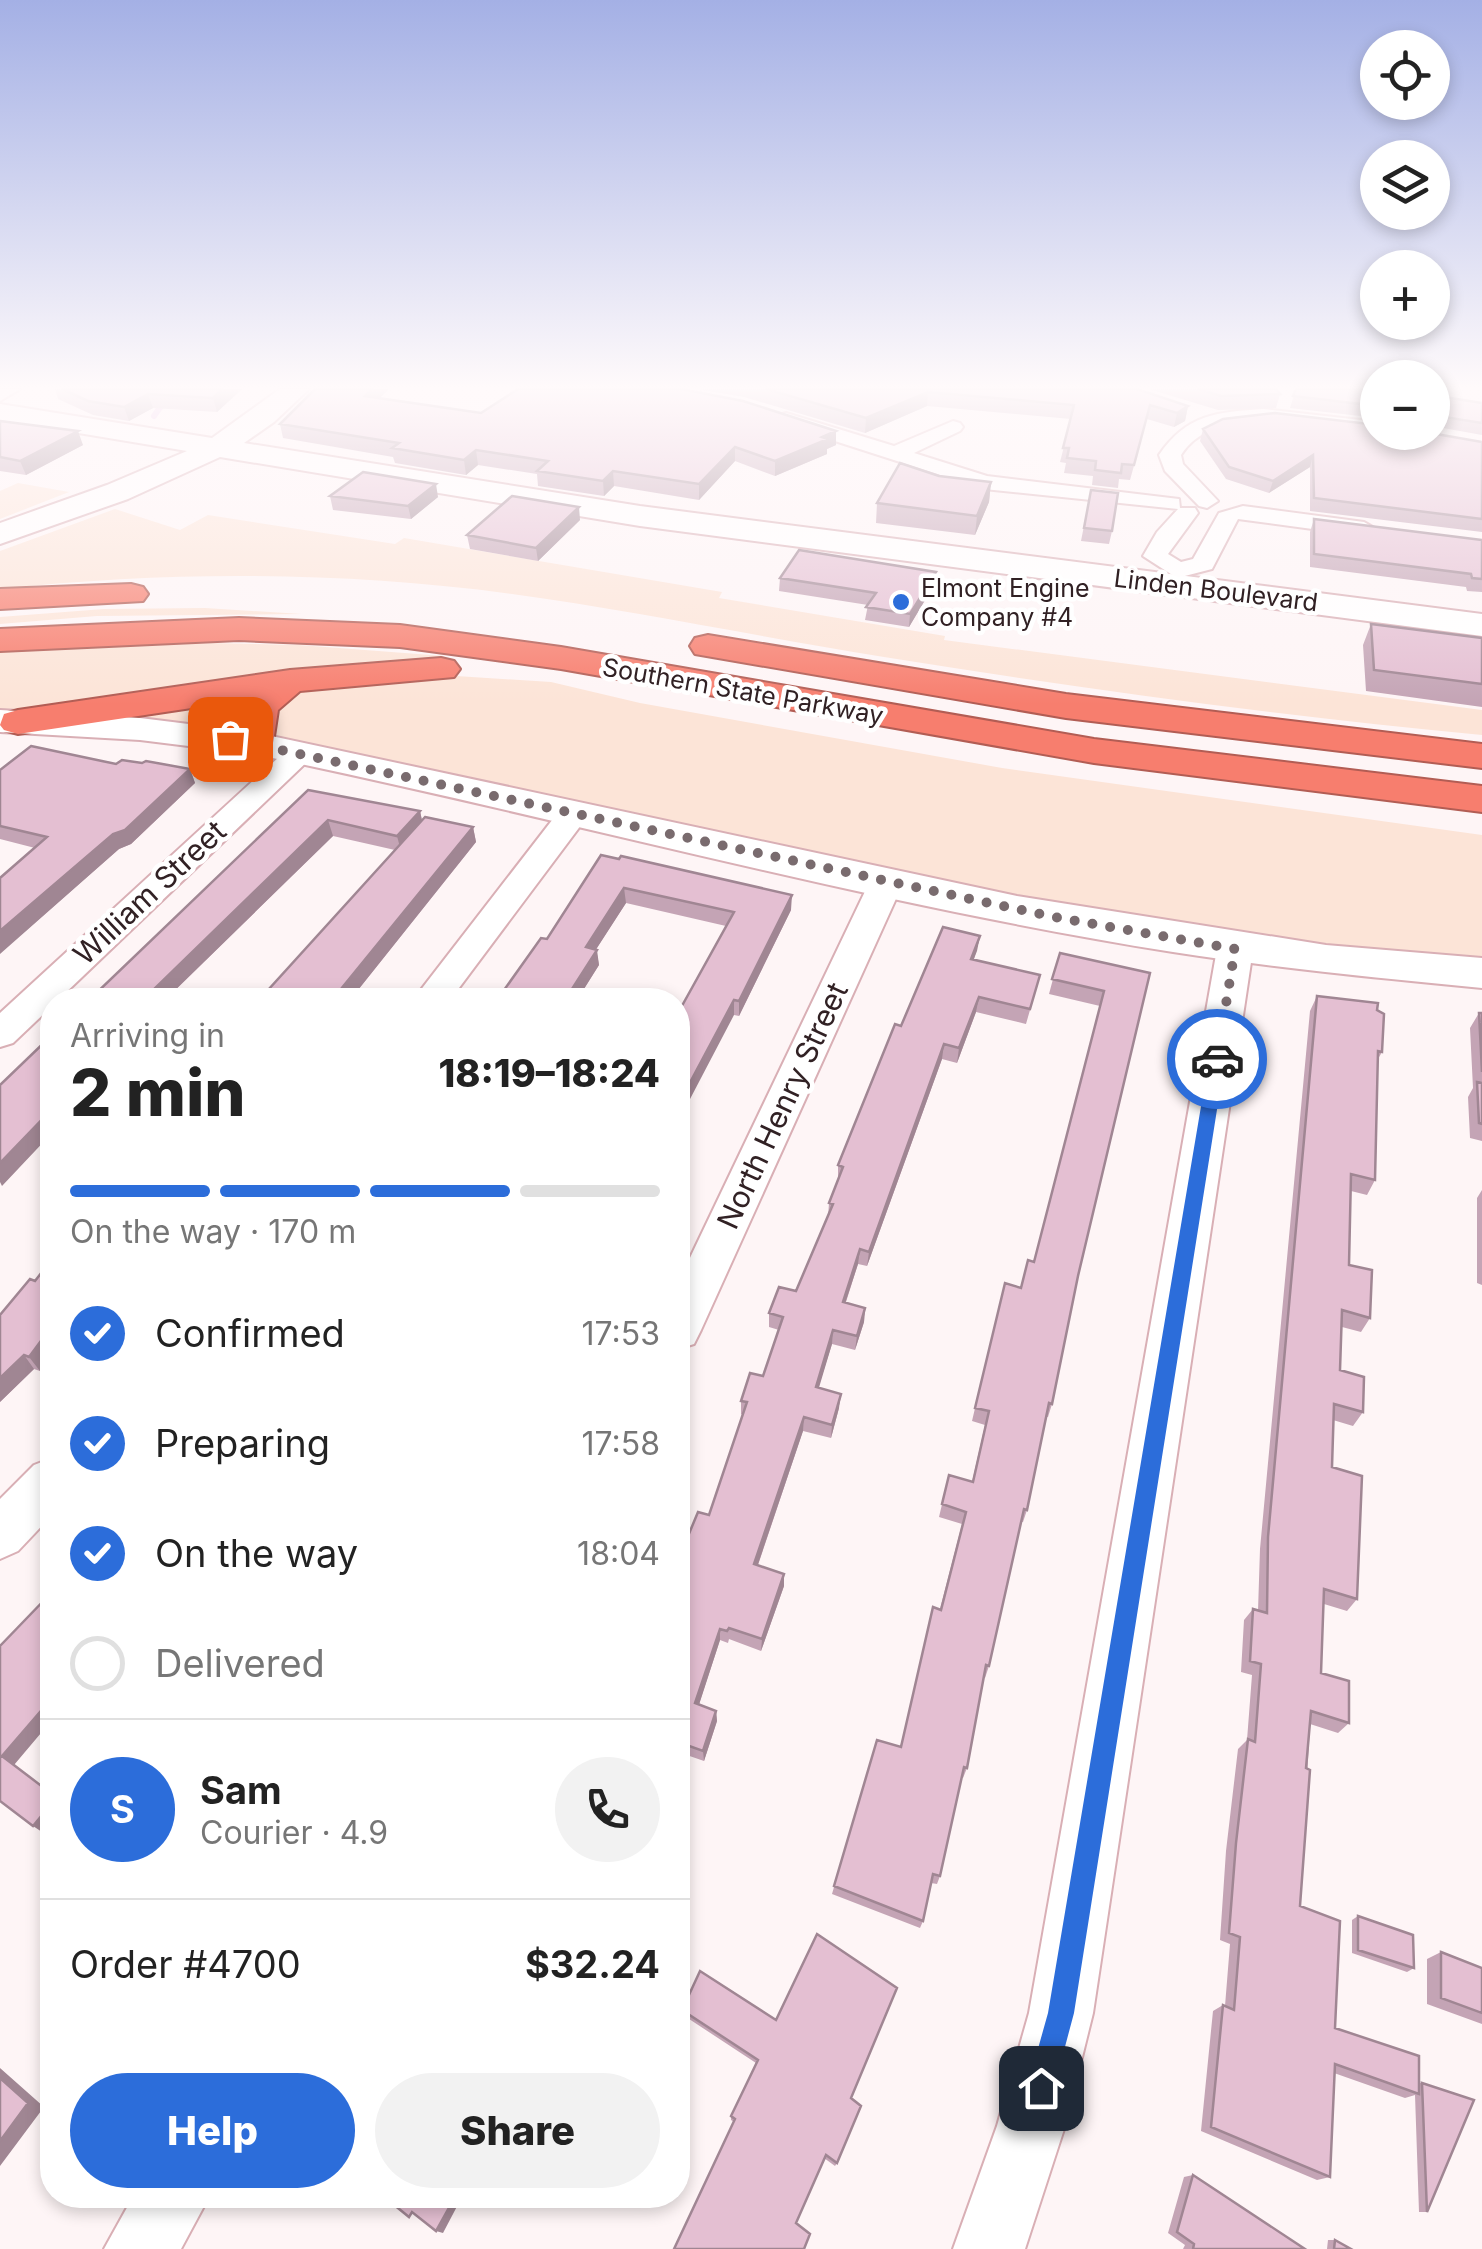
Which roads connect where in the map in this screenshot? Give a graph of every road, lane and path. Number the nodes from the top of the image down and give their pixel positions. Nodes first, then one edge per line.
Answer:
1 (107, 494) edge
2 (508, 494) edge
3 (1086, 494) edge
4 (1183, 494) edge
5 (1188, 506) junction
6 (1235, 515) junction
7 (1388, 532) edge
8 (0, 534) edge
9 (1175, 578) junction
10 (166, 592) dead end
11 (111, 595) junction
12 (0, 598) edge
13 (0, 606) edge
14 (1482, 625) edge
15 (670, 639) dead end
16 (0, 640) edge
17 (290, 681) junction
18 (906, 721) junction
19 (6, 726) edge
20 (253, 742) junction
21 (1094, 751) junction
22 (301, 752) junction
23 (1482, 756) edge
24 (1482, 799) edge
25 (574, 813) junction
26 (1482, 822) edge
27 (887, 881) junction
28 (1235, 949) junction
29 (1482, 973) edge
30 (49, 988) edge
31 (441, 988) edge
32 (40, 997) edge
33 (0, 1034) edge
34 (690, 1304) edge
35 (40, 1493) edge
36 (0, 1534) edge
37 (167, 2208) edge
38 (140, 2249) edge
39 (989, 2249) edge

1 - 8 main road
2 - 9 main road, Linden Boulevard
3 - 5 street
4 - 5 street
5 - 6 street
5 - 9 street
6 - 7 street
6 - 9 street
9 - 14 main road, Linden Boulevard
10 - 11 highway
11 - 12 highway
11 - 13 highway
15 - 23 highway, Southern State Parkway
16 - 18 highway, Southern State Parkway
17 - 18 highway
17 - 19 highway
17 - 20 highway
18 - 21 highway, Southern State Parkway
19 - 20 street
20 - 22 street
21 - 24 highway, Southern State Parkway
21 - 26 highway
22 - 25 street
22 - 30 street, William Street
25 - 27 street
25 - 31 street
27 - 28 street
27 - 34 street, North Henry Street
28 - 29 street
28 - 39 street
32 - 33 street, William Street
35 - 36 street
37 - 38 street

